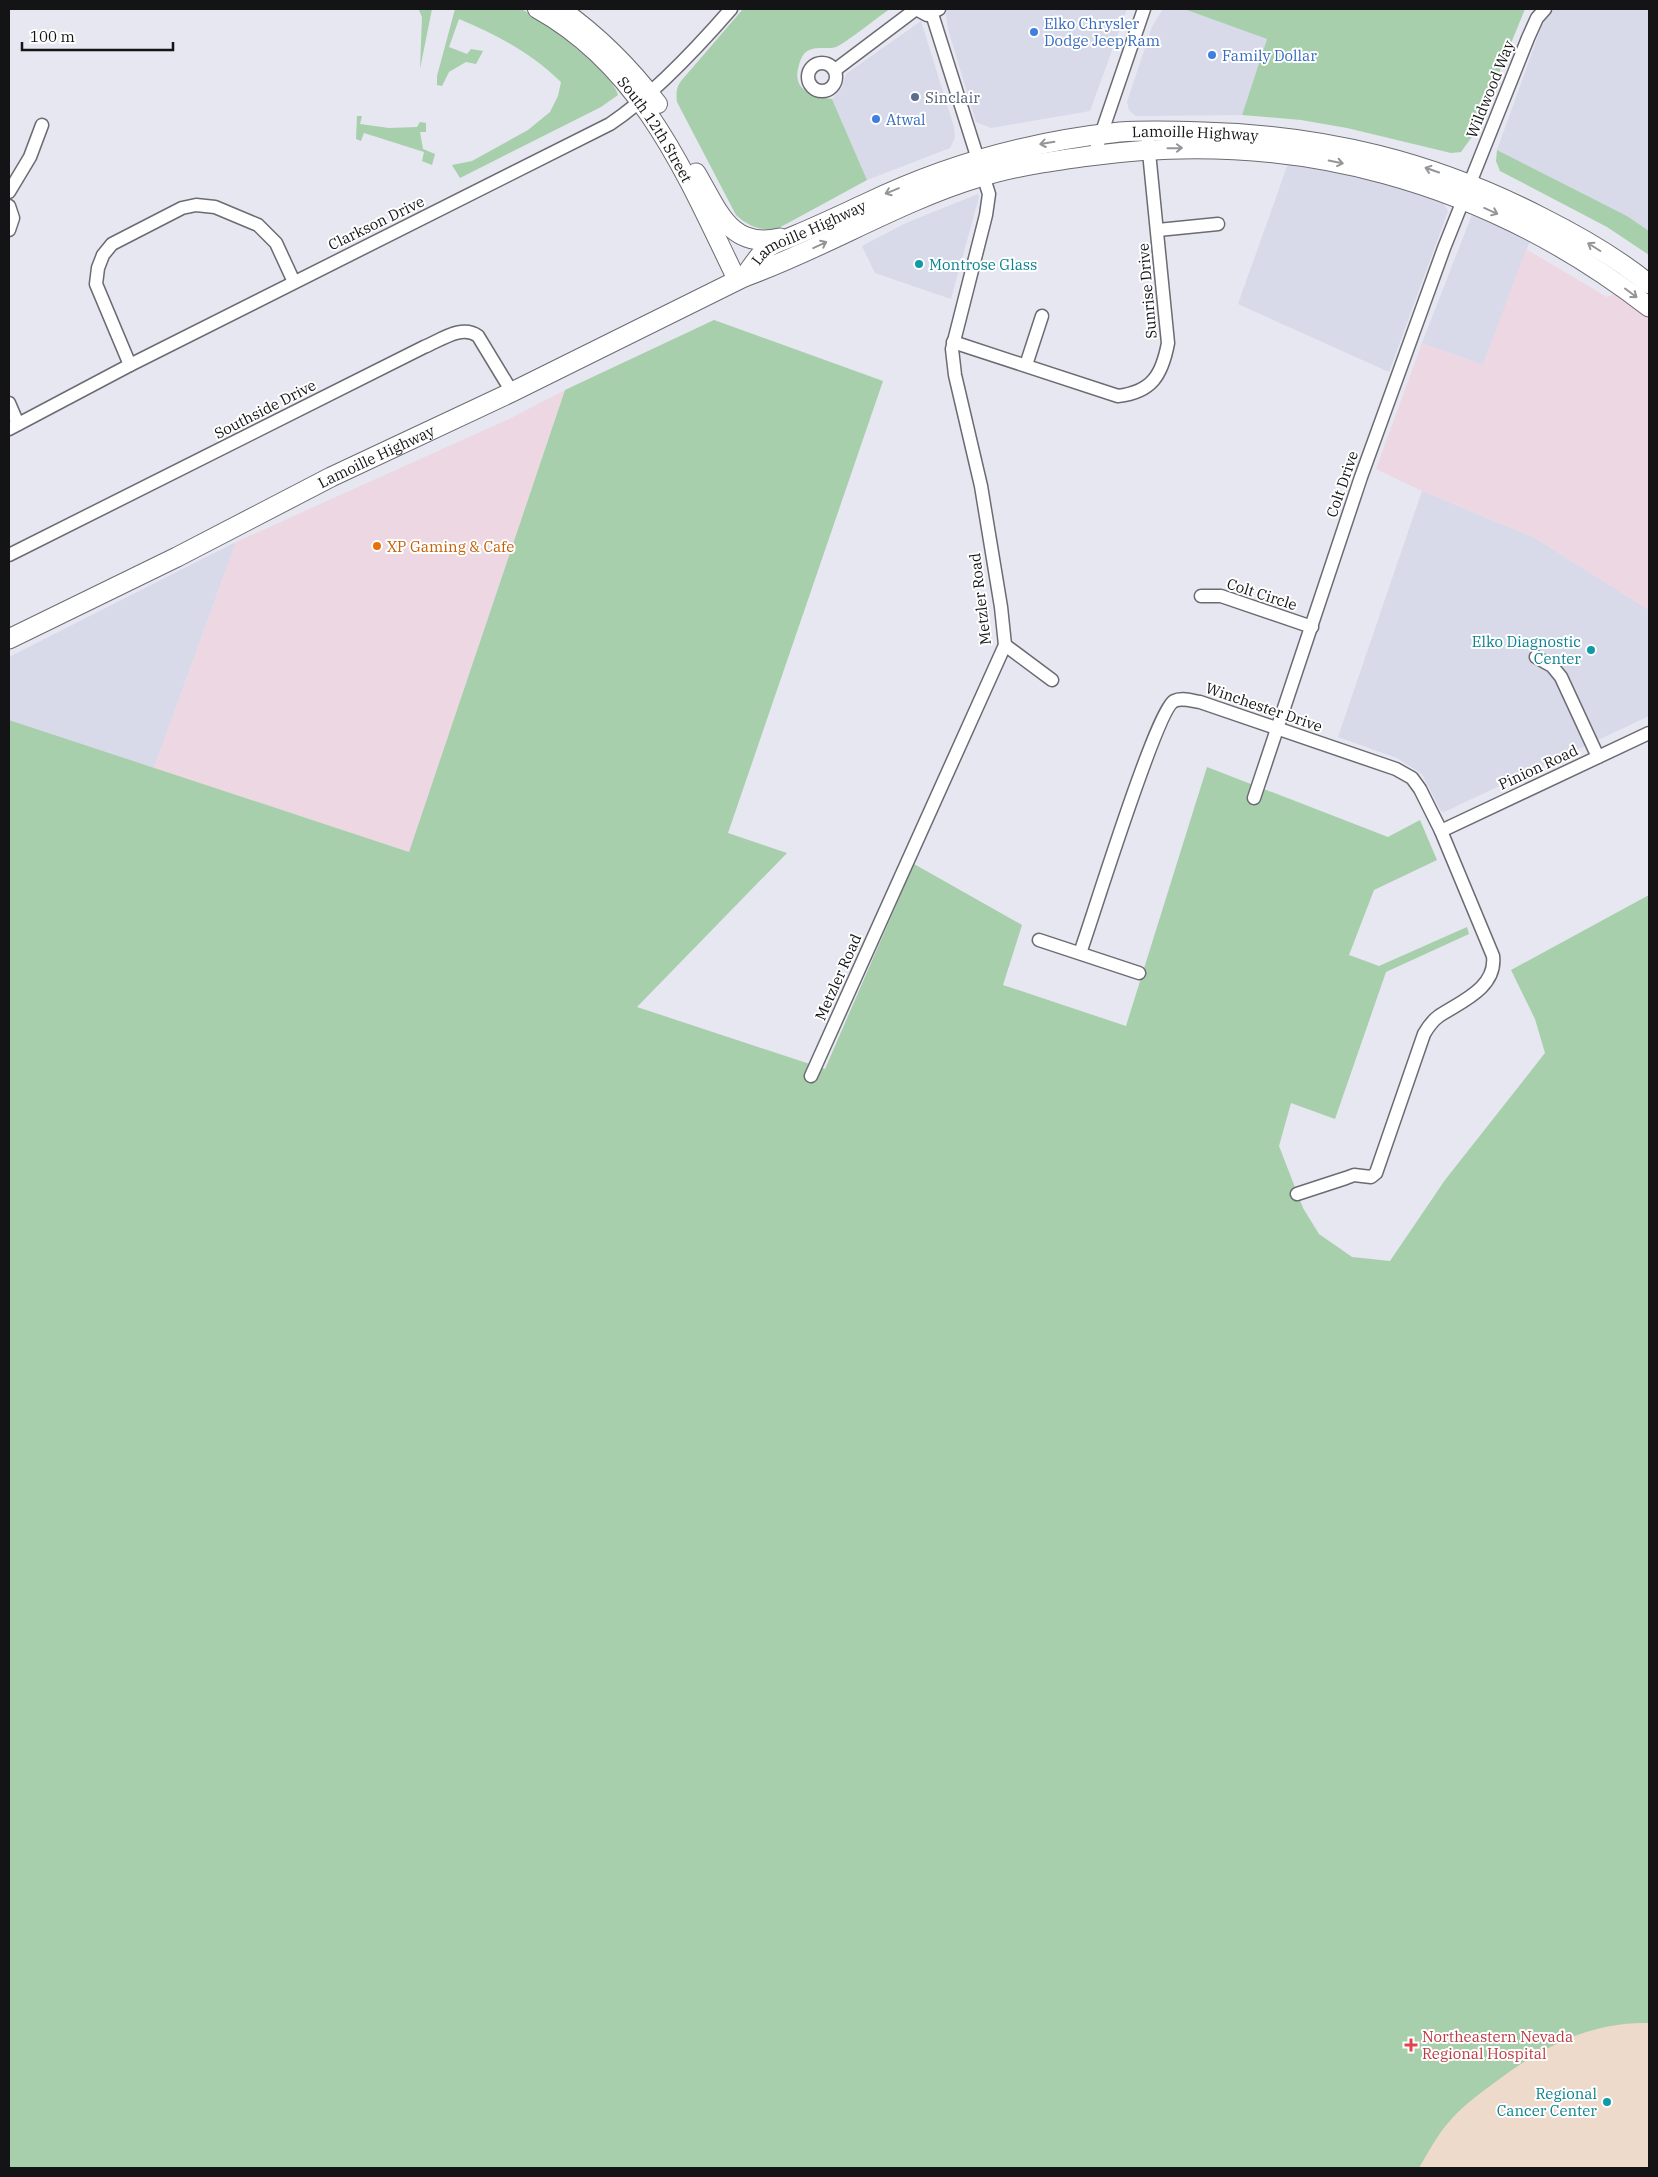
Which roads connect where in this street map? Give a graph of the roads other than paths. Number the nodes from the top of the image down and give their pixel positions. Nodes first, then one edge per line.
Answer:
1 (537, 9) edge
2 (561, 9) edge
3 (731, 9) edge
4 (916, 9) edge
5 (1144, 9) edge
6 (1545, 9) edge
7 (935, 11) edge
8 (835, 70) dead end
9 (645, 97) junction
10 (42, 125) dead end
11 (1100, 135) junction
12 (1148, 141) junction
13 (1094, 155) junction
14 (980, 168) junction
15 (696, 173) junction
16 (9, 192) edge
17 (1467, 192) junction
18 (9, 206) edge
19 (833, 219) junction
20 (1218, 224) dead end
21 (10, 228) edge
22 (1158, 230) junction
23 (740, 279) junction
24 (294, 282) junction
25 (1649, 284) edge
26 (1649, 307) edge
27 (1042, 316) dead end
28 (953, 342) junction
29 (130, 365) junction
30 (1026, 365) junction
31 (512, 392) junction
32 (9, 403) edge
33 (14, 426) edge
34 (9, 555) edge
35 (1200, 596) dead end
36 (1312, 627) junction
37 (9, 639) edge
38 (1005, 645) junction
39 (1536, 657) dead end
40 (1052, 680) dead end
41 (1278, 729) junction
42 (1649, 733) edge
43 (1598, 757) junction
44 (1254, 798) dead end
45 (1441, 831) junction
46 (1039, 940) dead end
47 (1080, 953) junction
48 (1139, 973) dead end
49 (811, 1076) dead end
50 (1297, 1194) dead end

1 - 9 main road, South 12th Street
2 - 9 main road, South 12th Street
3 - 9 street, Clarkson Drive
4 - 7 street
4 - 8 street
5 - 11 street
6 - 17 street, Wildwood Way
7 - 14 street, Metzler Road
9 - 15 main road, South 12th Street
9 - 23 main road, South 12th Street
9 - 24 street, Clarkson Drive
10 - 16 street
11 - 12 main road, Lamoille Highway
11 - 13 street
11 -> 14 main road, Lamoille Highway
12 - 13 main road, Lamoille Highway
12 - 17 main road, Lamoille Highway
12 - 22 street, Sunrise Drive
13 - 14 main road, Lamoille Highway
14 -> 19 main road, Lamoille Highway
23 -> 14 main road, Lamoille Highway
14 - 28 street, Metzler Road
15 - 19 main road
15 - 23 main road, South 12th Street
25 -> 17 main road, Lamoille Highway
17 -> 26 main road, Lamoille Highway
17 - 36 street, Colt Drive
18 - 21 street
19 - 23 main road, Lamoille Highway
20 - 22 street
22 - 30 street, Sunrise Drive
23 - 31 main road, Lamoille Highway
24 - 29 street, Clarkson Drive
24 - 29 street
27 - 30 street
28 - 30 street, Sunrise Drive
28 - 38 street, Metzler Road
29 - 33 street, Clarkson Drive
31 - 34 street, Southside Drive
31 - 37 main road, Lamoille Highway
32 - 33 street
35 - 36 street, Colt Circle
36 - 41 street, Colt Drive
38 - 40 street
38 - 49 street, Metzler Road
39 - 43 street
41 - 44 street, Colt Drive
41 - 45 street, Winchester Drive
41 - 47 street, Winchester Drive
42 - 43 street, Pinion Road
43 - 45 street, Pinion Road
45 - 50 street, Winchester Drive
46 - 47 street
47 - 48 street

